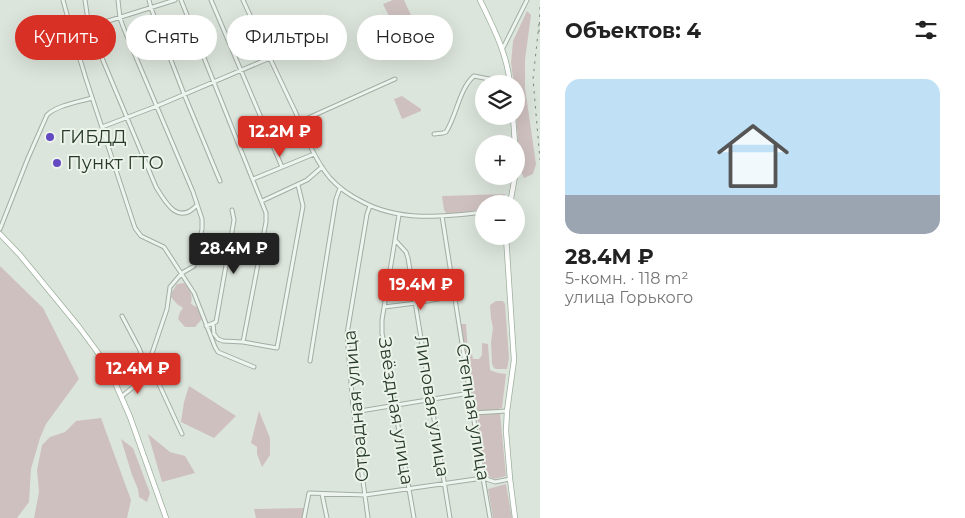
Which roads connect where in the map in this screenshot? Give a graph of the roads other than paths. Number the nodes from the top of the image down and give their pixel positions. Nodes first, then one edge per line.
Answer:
1 (64, 0) edge
2 (85, 0) edge
3 (118, 0) edge
4 (149, 0) edge
5 (174, 0) edge
6 (180, 0) edge
7 (211, 0) edge
8 (243, 0) edge
9 (480, 0) edge
10 (527, 0) edge
11 (150, 8) junction
12 (67, 15) edge
13 (87, 15) edge
14 (250, 15) edge
15 (120, 18) junction
16 (116, 19) edge
17 (503, 48) junction
18 (80, 60) edge
19 (102, 60) edge
20 (265, 60) edge
21 (271, 60) edge
22 (241, 70) junction
23 (509, 75) edge
24 (475, 76) edge
25 (395, 79) dead end
26 (213, 82) junction
27 (184, 94) junction
28 (92, 98) junction
29 (157, 106) junction
30 (126, 118) junction
31 (299, 122) junction
32 (102, 126) junction
33 (434, 134) dead end
34 (314, 154) junction
35 (282, 167) junction
36 (322, 167) junction
37 (253, 179) junction
38 (220, 181) dead end
39 (298, 185) junction
40 (340, 188) junction
41 (262, 201) junction
42 (197, 205) junction
43 (370, 206) junction
44 (232, 210) dead end
45 (475, 213) edge
46 (399, 215) junction
47 (442, 216) junction
48 (0, 229) edge
49 (0, 234) edge
50 (395, 240) junction
51 (507, 245) edge
52 (182, 273) junction
53 (454, 296) junction
54 (416, 303) junction
55 (384, 307) junction
56 (122, 316) dead end
57 (212, 323) junction
58 (206, 326) junction
59 (243, 342) junction
60 (310, 361) dead end
61 (254, 367) dead end
62 (147, 368) junction
63 (143, 379) junction
64 (470, 393) junction
65 (122, 396) junction
66 (431, 399) junction
67 (395, 406) junction
68 (506, 411) junction
69 (354, 412) junction
70 (473, 413) junction
71 (182, 434) dead end
72 (483, 478) junction
73 (510, 479) junction
74 (444, 483) junction
75 (408, 490) junction
76 (322, 494) junction
77 (365, 495) junction
78 (166, 518) edge
79 (304, 518) edge
80 (327, 518) edge
81 (368, 518) edge
82 (414, 518) edge
83 (450, 518) edge
84 (490, 518) edge
85 (515, 518) edge

1 - 12 street
2 - 13 street
3 - 15 street
4 - 11 street
5 - 11 street
6 - 26 street
7 - 22 street
8 - 14 street
9 - 17 main road
10 - 17 street
11 - 15 street
11 - 27 street
15 - 16 street
15 - 29 street
17 - 23 main road
18 - 28 street
19 - 30 street
20 - 22 street
21 - 31 street
22 - 26 street
22 - 35 street
24 - 33 street
25 - 31 street
26 - 27 street
26 - 37 street
27 - 29 street
27 - 38 street
28 - 32 street
28 - 48 street
29 - 30 street
29 - 42 street
30 - 32 street
30 - 42 street
31 - 34 street
32 - 52 street
34 - 35 street
34 - 36 street
35 - 37 street
36 - 39 street
36 - 40 street
37 - 41 street
39 - 41 street
39 - 59 street
40 - 43 street
40 - 60 street
41 - 59 street
42 - 52 street
43 - 46 street
43 - 69 street, Отрадная улица
44 - 57 street
45 - 47 street
46 - 47 street
46 - 50 street, Звёздная улица
47 - 53 street, Степная улица
49 - 65 main road
50 - 54 street, Липовая улица
50 - 55 street, Звёздная улица
51 - 68 main road
52 - 58 street
52 - 62 street
53 - 54 street
53 - 64 street, Степная улица
54 - 55 street
54 - 66 street, Липовая улица
55 - 67 street, Звёздная улица
56 - 62 street
57 - 58 street
57 - 59 street
58 - 61 street
62 - 63 street
63 - 65 street
63 - 71 street
64 - 66 street
64 - 70 street, Степная улица
65 - 78 main road
66 - 67 street
66 - 74 street, Липовая улица
67 - 69 street
67 - 75 street, Звёздная улица
68 - 70 street
68 - 73 main road
69 - 77 street, Отрадная улица
70 - 72 street, Степная улица
72 - 73 street
72 - 74 street
72 - 84 street, Степная улица
73 - 85 main road
74 - 75 street
74 - 83 street, Липовая улица
75 - 77 street
75 - 82 street, Звёздная улица
76 - 77 street
76 - 79 street
76 - 80 street
77 - 81 street, Отрадная улица

